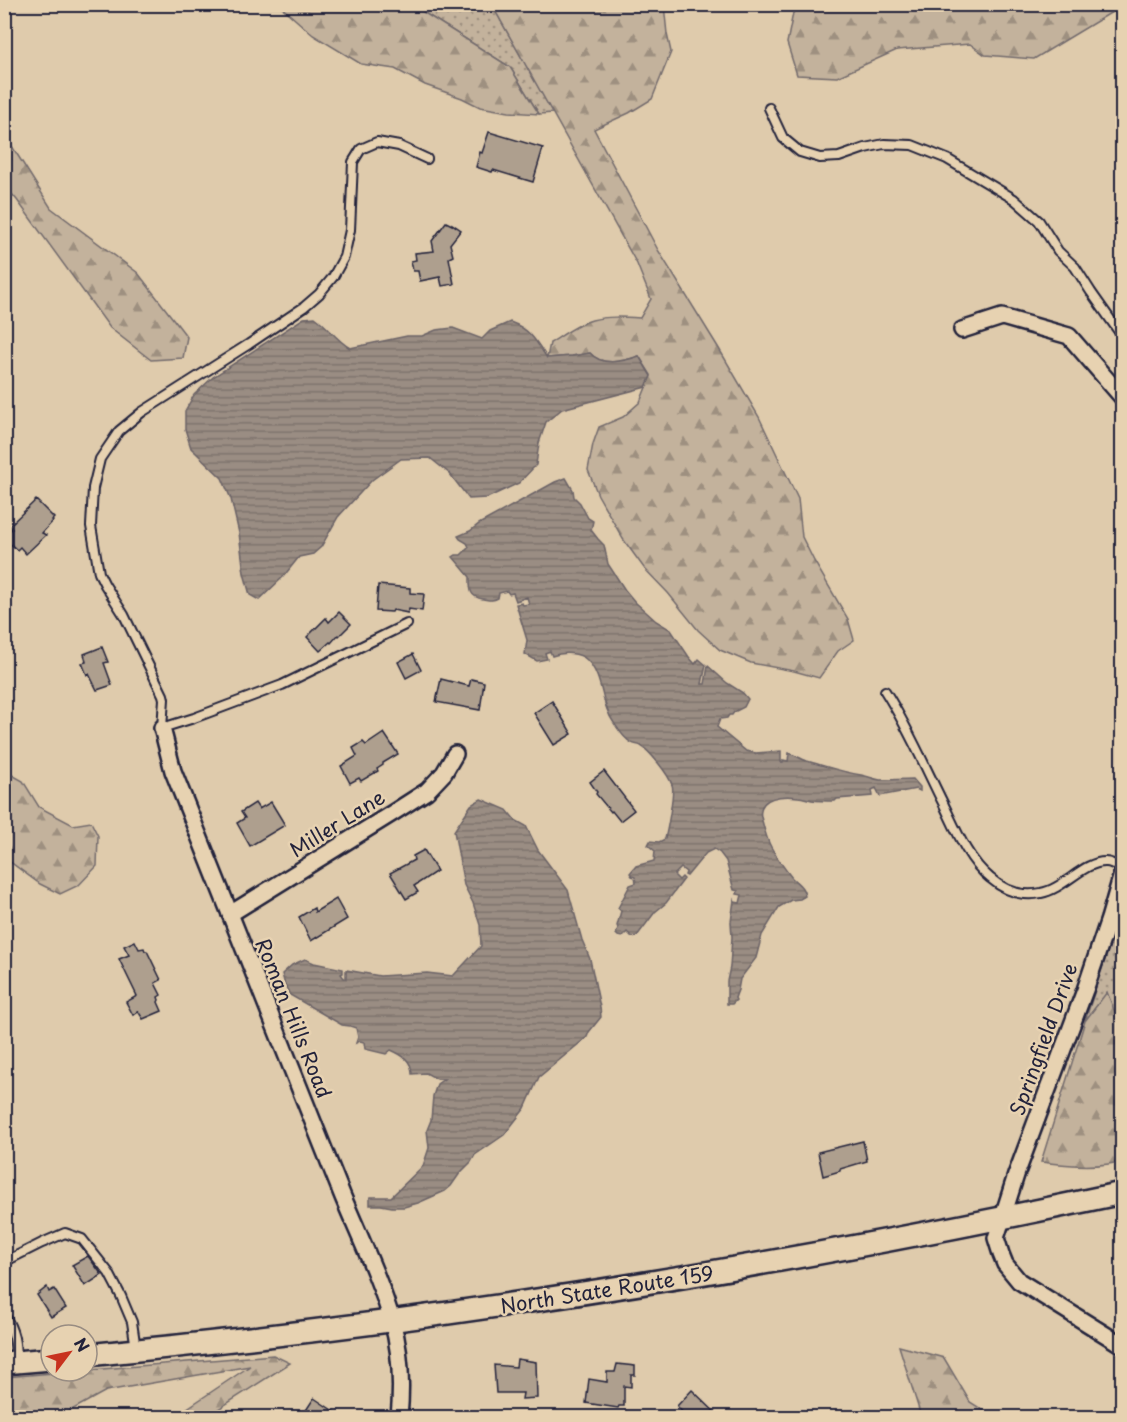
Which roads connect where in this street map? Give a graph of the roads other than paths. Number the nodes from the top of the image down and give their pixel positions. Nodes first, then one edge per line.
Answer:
1 (769, 108) dead end
2 (427, 159) dead end
3 (962, 330) dead end
4 (1122, 336) edge
5 (1122, 397) edge
6 (407, 624) dead end
7 (885, 691) dead end
8 (162, 728) junction
9 (455, 754) dead end
10 (1122, 869) edge
11 (1122, 873) edge
12 (230, 914) junction
13 (1122, 1194) edge
14 (1002, 1219) junction
15 (4, 1262) edge
16 (4, 1314) edge
17 (392, 1322) junction
18 (1122, 1345) edge
19 (136, 1351) junction
20 (99, 1354) edge
21 (39, 1360) edge
22 (10, 1362) edge
23 (399, 1418) edge

1 - 4 lane
2 - 8 lane
3 - 5 street
6 - 8 lane
7 - 10 lane
8 - 12 street, Roman Hills Road
9 - 12 street, Miller Lane
11 - 14 street, Springfield Drive
12 - 17 street, Roman Hills Road
13 - 14 main road, North State Route 159
14 - 17 main road, North State Route 159
14 - 18 street, Springfield Drive
15 - 19 lane
16 - 22 lane
17 - 19 main road, North State Route 159
17 - 23 street, Roman Hills Road
19 - 20 main road, North State Route 159
21 - 22 main road

